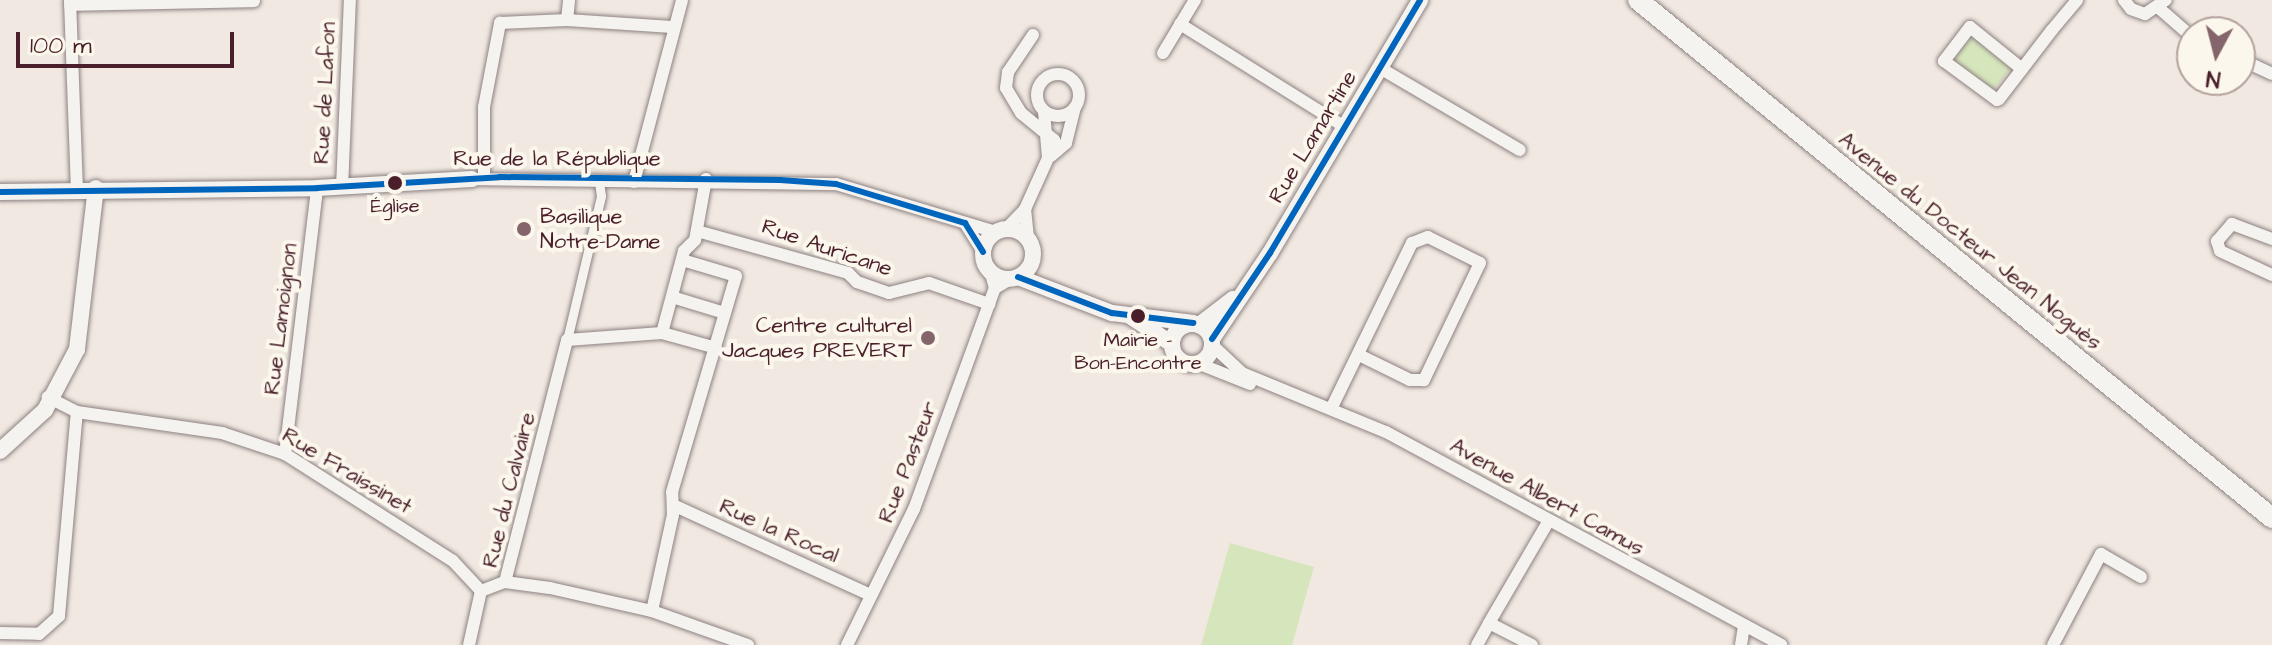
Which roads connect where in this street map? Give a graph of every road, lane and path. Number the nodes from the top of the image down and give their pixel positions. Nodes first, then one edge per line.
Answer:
1 (350, 0) edge
2 (569, 0) edge
3 (682, 0) edge
4 (1195, 0) edge
5 (1420, 0) edge
6 (1638, 0) edge
7 (2077, 0) edge
8 (2124, 0) edge
9 (254, 1) edge
10 (70, 3) edge
11 (2163, 4) edge
12 (567, 20) junction
13 (1180, 24) junction
14 (672, 27) junction
15 (1033, 35) dead end
16 (1163, 53) dead end
17 (1380, 68) junction
18 (2022, 69) junction
19 (1075, 108) junction
20 (1044, 111) junction
21 (1343, 126) junction
22 (1048, 136) junction
23 (1520, 150) dead end
24 (1053, 154) junction
25 (478, 178) junction
26 (706, 179) junction
27 (599, 182) junction
28 (634, 182) junction
29 (77, 188) junction
30 (96, 188) junction
31 (317, 188) junction
32 (342, 188) junction
33 (0, 192) edge
34 (1025, 209) junction
35 (965, 223) junction
36 (1001, 230) junction
37 (697, 231) junction
38 (1028, 239) junction
39 (2272, 239) edge
40 (983, 252) junction
41 (682, 260) junction
42 (1032, 261) junction
43 (2272, 275) edge
44 (1014, 278) junction
45 (992, 279) junction
46 (1052, 289) junction
47 (1241, 293) junction
48 (672, 297) junction
49 (989, 304) junction
50 (725, 313) junction
51 (1129, 315) junction
52 (1196, 324) junction
53 (662, 333) junction
54 (567, 340) junction
55 (1212, 342) junction
56 (1172, 344) junction
57 (716, 348) junction
58 (1359, 355) junction
59 (1197, 363) junction
60 (1290, 395) junction
61 (50, 398) junction
62 (1331, 409) junction
63 (77, 412) junction
64 (0, 448) edge
65 (285, 454) junction
66 (673, 499) junction
67 (2272, 518) edge
68 (1548, 522) junction
69 (2141, 577) dead end
70 (505, 582) junction
71 (481, 591) junction
72 (868, 594) junction
73 (652, 611) junction
74 (1489, 623) junction
75 (1744, 626) junction
76 (0, 633) edge
77 (469, 645) edge
78 (748, 645) edge
79 (847, 645) edge
80 (1477, 645) edge
81 (1532, 645) edge
82 (1741, 645) edge
83 (1781, 645) edge
84 (2053, 645) edge

1 - 32 street, Rue de Lafon
2 - 12 street
3 - 14 street
4 - 13 street
5 - 17 street, Rue Lamartine
6 - 67 main road, Avenue du Docteur Jean Noguès
7 - 18 street
8 - 11 street
9 - 10 street
10 - 29 street
12 - 14 street
12 - 25 street
13 - 16 street
13 - 21 street
14 - 28 street
15 - 22 street
17 - 21 street, Rue Lamartine
17 - 23 street
18 - 18 street
19 - 20 street
19 - 20 street
19 - 24 street
20 - 22 street
21 - 47 street, Rue Lamartine
22 - 24 street
24 - 34 street
25 - 27 street, Rue de la République
25 - 32 street, Rue de la République
26 - 28 street, Rue de la République
26 - 35 street, Rue de la République
26 - 37 street
27 - 28 street, Rue de la République
27 - 54 street, Rue du Calvaire
29 - 30 street, Rue de la République
29 - 33 street, Rue de la République
30 - 31 street, Rue de la République
30 - 61 street
31 - 32 street, Rue de la République
31 - 65 street, Rue Lamoignon
34 - 36 street
34 - 38 street
35 - 36 street, Rue de la République
35 - 40 street
36 - 38 street
36 - 40 street
37 - 41 street
37 - 49 street, Rue Auricane
38 - 42 street
39 - 43 street
40 - 45 street
41 - 48 street
41 - 50 street
42 - 44 street
42 - 46 street
44 - 45 street
44 - 46 street
45 - 49 street, Rue Pasteur
46 - 51 street
47 - 52 street, Rue Lamartine
47 - 55 street, Rue Lamartine
48 - 50 street
48 - 53 street
49 - 72 street, Rue Pasteur
50 - 57 street
51 - 52 street
51 - 56 street
52 - 55 street
52 - 56 street
53 - 54 street
53 - 57 street
54 - 70 street, Rue du Calvaire
55 - 59 street
55 - 60 street, Avenue Albert Camus
56 - 59 street
57 - 66 street
58 - 58 street
58 - 62 street
59 - 60 street, Avenue Albert Camus
60 - 62 street, Avenue Albert Camus
61 - 63 street, Rue Fraissinet
61 - 64 street
62 - 68 street, Avenue Albert Camus
63 - 65 street, Rue Fraissinet
63 - 76 street
65 - 71 street, Rue Fraissinet
66 - 72 street, Rue la Rocal
66 - 73 street
68 - 74 street
68 - 75 street, Avenue Albert Camus
69 - 84 street
70 - 71 street
70 - 73 street, Rue du Calvaire
71 - 77 street
72 - 79 street, Rue Pasteur
73 - 78 street, Rue du Calvaire
74 - 80 street
74 - 81 street
75 - 82 street
75 - 83 street, Avenue Albert Camus

